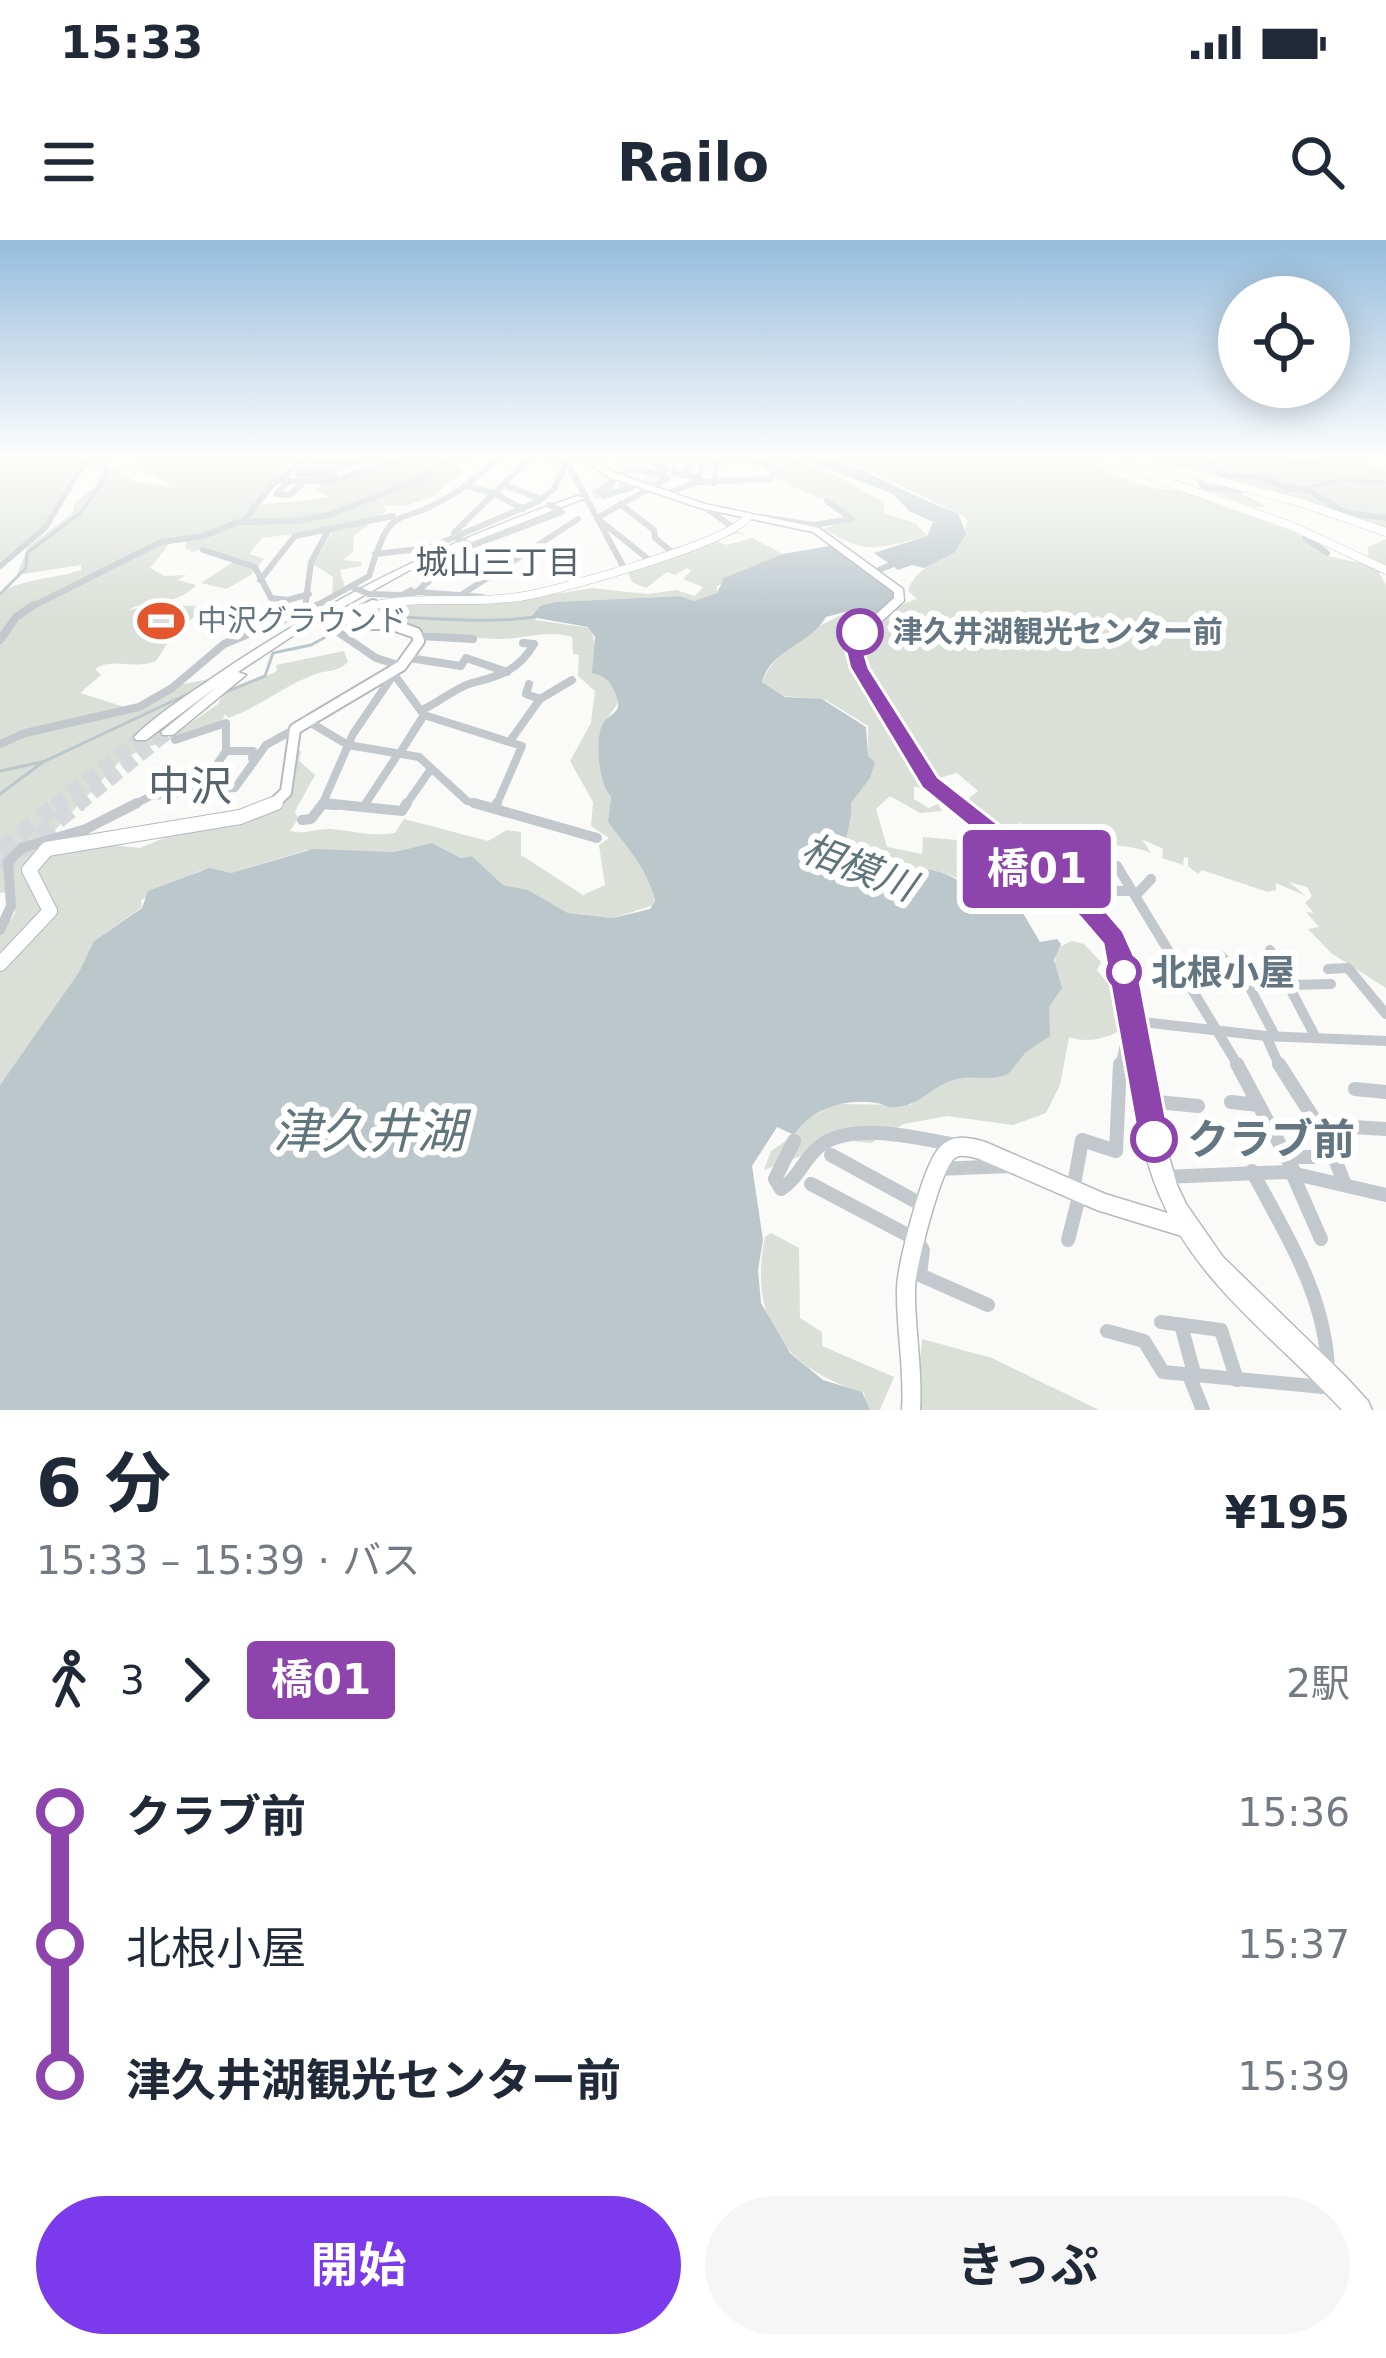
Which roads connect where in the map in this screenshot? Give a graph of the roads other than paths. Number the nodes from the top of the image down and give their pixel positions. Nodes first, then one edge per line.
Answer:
1 (56, 510) edge
2 (253, 510) edge
3 (343, 510) edge
4 (414, 510) edge
5 (477, 510) edge
6 (519, 510) edge
7 (553, 510) edge
8 (558, 510) edge
9 (559, 510) edge
10 (591, 510) edge
11 (612, 510) edge
12 (627, 510) edge
13 (707, 510) edge
14 (717, 510) edge
15 (719, 510) edge
16 (839, 510) edge
17 (1251, 510) edge
18 (1252, 510) edge
19 (1320, 510) edge
20 (561, 511) junction
21 (401, 514) junction
22 (748, 518) junction
23 (578, 519) junction
24 (598, 520) junction
25 (243, 522) junction
26 (328, 531) junction
27 (1386, 532) edge
28 (457, 538) junction
29 (709, 541) junction
30 (470, 545) junction
31 (203, 550) dead end
32 (1347, 551) junction
33 (672, 552) junction
34 (1327, 553) dead end
35 (375, 554) junction
36 (1360, 556) junction
37 (458, 558) junction
38 (648, 559) junction
39 (0, 566) edge
40 (623, 566) junction
41 (495, 569) junction
42 (1386, 569) edge
43 (435, 574) junction
44 (260, 580) junction
45 (353, 587) junction
46 (309, 594) junction
47 (461, 595) junction
48 (409, 598) junction
49 (485, 598) junction
50 (307, 611) junction
51 (419, 636) junction
52 (472, 639) dead end
53 (0, 640) edge
54 (523, 643) dead end
55 (401, 667) junction
56 (507, 673) junction
57 (572, 680) dead end
58 (530, 684) dead end
59 (208, 692) junction
60 (540, 699) junction
61 (423, 712) junction
62 (300, 724) junction
63 (171, 736) joint
64 (141, 737) tunnel mouth
65 (510, 741) junction
66 (0, 745) edge
67 (348, 745) junction
68 (226, 751) junction
69 (399, 754) junction
70 (254, 762) junction
71 (431, 769) junction
72 (198, 792) junction
73 (322, 806) junction
74 (364, 806) junction
75 (495, 808) junction
76 (302, 820) dead end
77 (597, 838) dead end
78 (1101, 860) dead end
79 (1151, 879) dead end
80 (1087, 891) dead end
81 (1138, 896) junction
82 (0, 929) edge
83 (1270, 950) dead end
84 (1221, 956) dead end
85 (0, 964) edge
86 (1328, 969) dead end
87 (1331, 984) dead end
88 (1290, 985) junction
89 (1386, 1014) edge
90 (1214, 1029) junction
91 (1135, 1031) junction
92 (1270, 1036) junction
93 (1316, 1038) junction
94 (1386, 1042) edge
95 (1355, 1089) dead end
96 (1386, 1092) edge
97 (1148, 1101) junction
98 (1231, 1102) dead end
99 (1259, 1105) junction
100 (1198, 1106) dead end
101 (1318, 1125) junction
102 (1386, 1130) edge
103 (794, 1141) dead end
104 (967, 1146) junction
105 (831, 1155) dead end
106 (1318, 1156) dead end
107 (1018, 1166) junction
108 (1292, 1168) junction
109 (937, 1169) junction
110 (1252, 1171) junction
111 (1163, 1177) junction
112 (811, 1184) dead end
113 (1345, 1185) junction
114 (1076, 1191) junction
115 (1386, 1195) edge
116 (926, 1207) junction
117 (1187, 1228) junction
118 (1321, 1239) dead end
119 (917, 1240) junction
120 (1068, 1240) dead end
121 (988, 1305) dead end
122 (1161, 1322) dead end
123 (1180, 1325) junction
124 (1107, 1330) dead end
125 (1191, 1373) junction
126 (1237, 1380) junction
127 (1332, 1381) junction
128 (911, 1410) edge
129 (1203, 1410) edge
130 (1359, 1410) edge

1 - 39 street
2 - 25 street
3 - 25 street
4 - 21 street
5 - 28 street
6 - 28 street
7 - 59 highway
8 - 20 street, bridge
9 - 59 highway
10 - 24 street
11 - 24 street
12 - 33 street
13 - 29 street
14 - 22 highway
15 - 16 street
17 - 32 main road
18 - 36 main road
19 - 27 main road
20 - 23 street
20 - 30 street
21 - 26 street
21 - 35 street
22 - 29 main road
22 - 91 highway
23 - 24 street
23 - 41 street
24 - 38 street
24 - 40 street
25 - 53 street
26 - 44 street
26 - 46 street
28 - 30 street, bridge
28 - 35 street
29 - 33 main road
30 - 37 street
31 - 44 street
32 - 34 street
32 - 36 main road
33 - 38 main road
35 - 45 street
36 - 42 main road
37 - 41 street
37 - 43 street
38 - 40 main road
40 - 49 main road
41 - 47 street
43 - 45 street, bridge
43 - 47 street
43 - 48 street
44 - 46 street
45 - 50 street
46 - 50 street
47 - 49 street
48 - 49 main road
48 - 51 main road
50 - 55 street, bridge
50 - 66 street
51 - 52 street
51 - 55 main road
54 - 56 street
55 - 56 street
55 - 61 street
55 - 62 main road
55 - 67 street
56 - 61 street
57 - 60 street
58 - 60 street
59 - 63 highway
59 - 64 highway
60 - 65 street
61 - 65 street
61 - 69 street
62 - 67 street
62 - 70 street
62 - 85 main road
63 - 68 street
65 - 75 street
67 - 69 street
67 - 73 street
68 - 70 street
68 - 72 street
69 - 71 street
69 - 74 street
70 - 72 street
71 - 74 street
71 - 75 street
72 - 82 street
73 - 74 street
73 - 76 street
75 - 77 street
78 - 81 street
79 - 81 street
80 - 81 street
81 - 90 street
83 - 88 street
84 - 92 street
86 - 89 street
87 - 88 street
88 - 93 street
90 - 91 street
90 - 92 street
90 - 99 street
91 - 97 highway
91 - 114 street
92 - 93 street
92 - 101 street
93 - 94 street
95 - 96 street
97 - 100 street
97 - 111 highway
98 - 99 street
99 - 108 street
101 - 102 street
101 - 113 street
103 - 104 street
104 - 107 main road
104 - 109 main road
105 - 116 street
106 - 108 street
107 - 109 street
107 - 114 main road
108 - 110 street
108 - 113 street
108 - 118 street
109 - 116 main road
110 - 111 street
110 - 127 street
111 - 117 highway
112 - 119 street
113 - 115 street
114 - 117 main road
114 - 120 street
116 - 119 main road
117 - 127 highway
119 - 121 street
119 - 128 main road
122 - 123 street
123 - 125 street
123 - 126 street
124 - 125 street
125 - 126 street
125 - 129 street
126 - 127 street
127 - 130 highway

